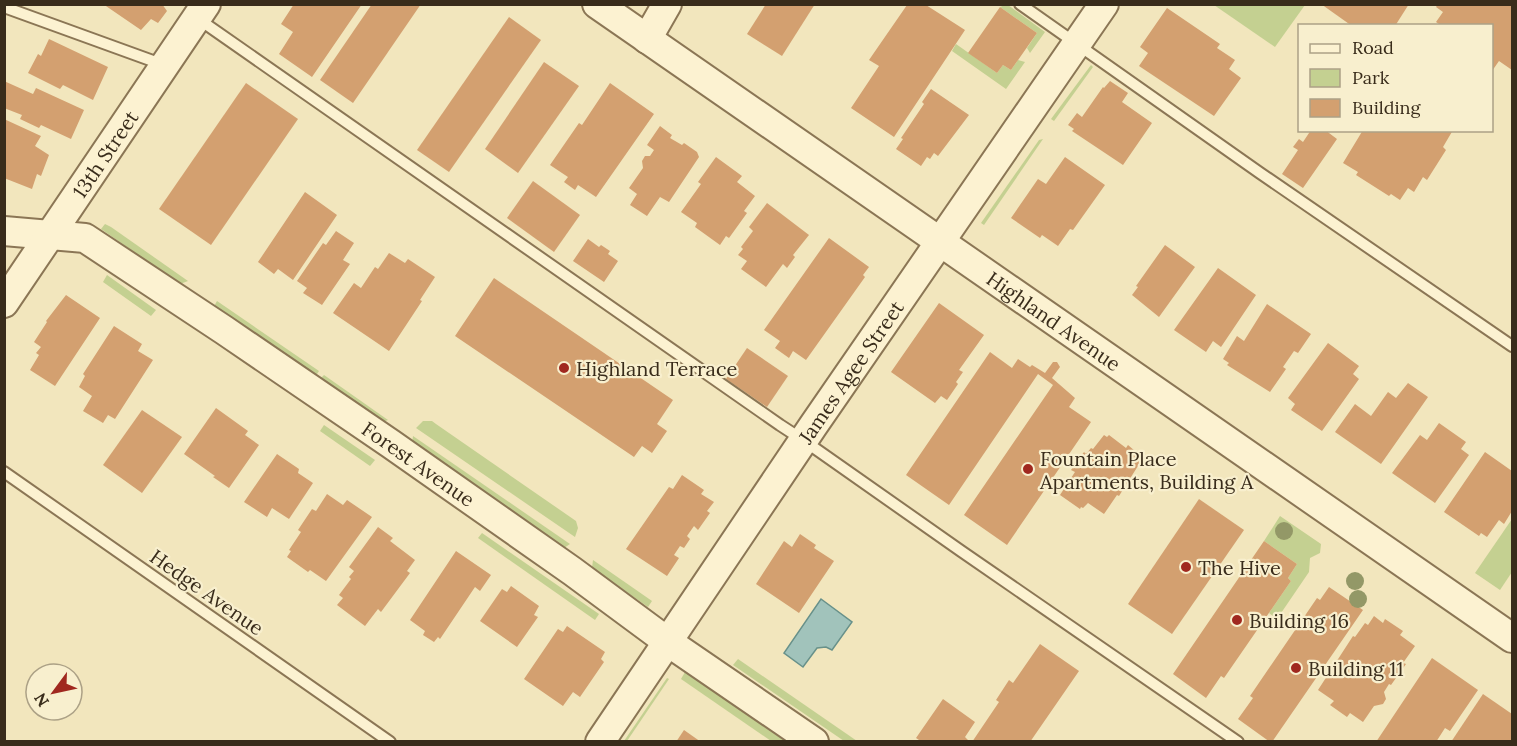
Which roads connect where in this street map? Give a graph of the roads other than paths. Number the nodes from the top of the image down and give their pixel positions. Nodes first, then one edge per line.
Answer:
1 (597, 4) edge
2 (667, 4) edge
3 (1020, 4) edge
4 (1104, 4) edge
5 (4, 7) edge
6 (201, 11) edge
7 (647, 39) junction
8 (1077, 44) junction
9 (165, 65) junction
10 (4, 231) edge
11 (49, 236) junction
12 (940, 243) junction
13 (4, 303) edge
14 (1512, 346) edge
15 (803, 440) junction
16 (4, 472) edge
17 (1512, 638) edge
18 (668, 642) junction
19 (390, 741) edge
20 (600, 741) edge
21 (814, 741) edge
22 (1238, 741) edge

1 - 7 street, Highland Avenue
2 - 7 street
3 - 8 lane
4 - 8 street, James Agee Street
5 - 9 lane
6 - 9 street, 13th Street
6 - 15 lane
7 - 12 street, Highland Avenue
8 - 12 street, James Agee Street
8 - 14 lane
9 - 11 street, 13th Street
10 - 11 street, Forest Avenue
11 - 13 street, 13th Street
11 - 18 street, Forest Avenue
12 - 15 street, James Agee Street
12 - 17 street, Highland Avenue
15 - 18 street, James Agee Street
15 - 22 lane
16 - 19 lane, Hedge Avenue
18 - 20 street, James Agee Street
18 - 21 street, Forest Avenue

